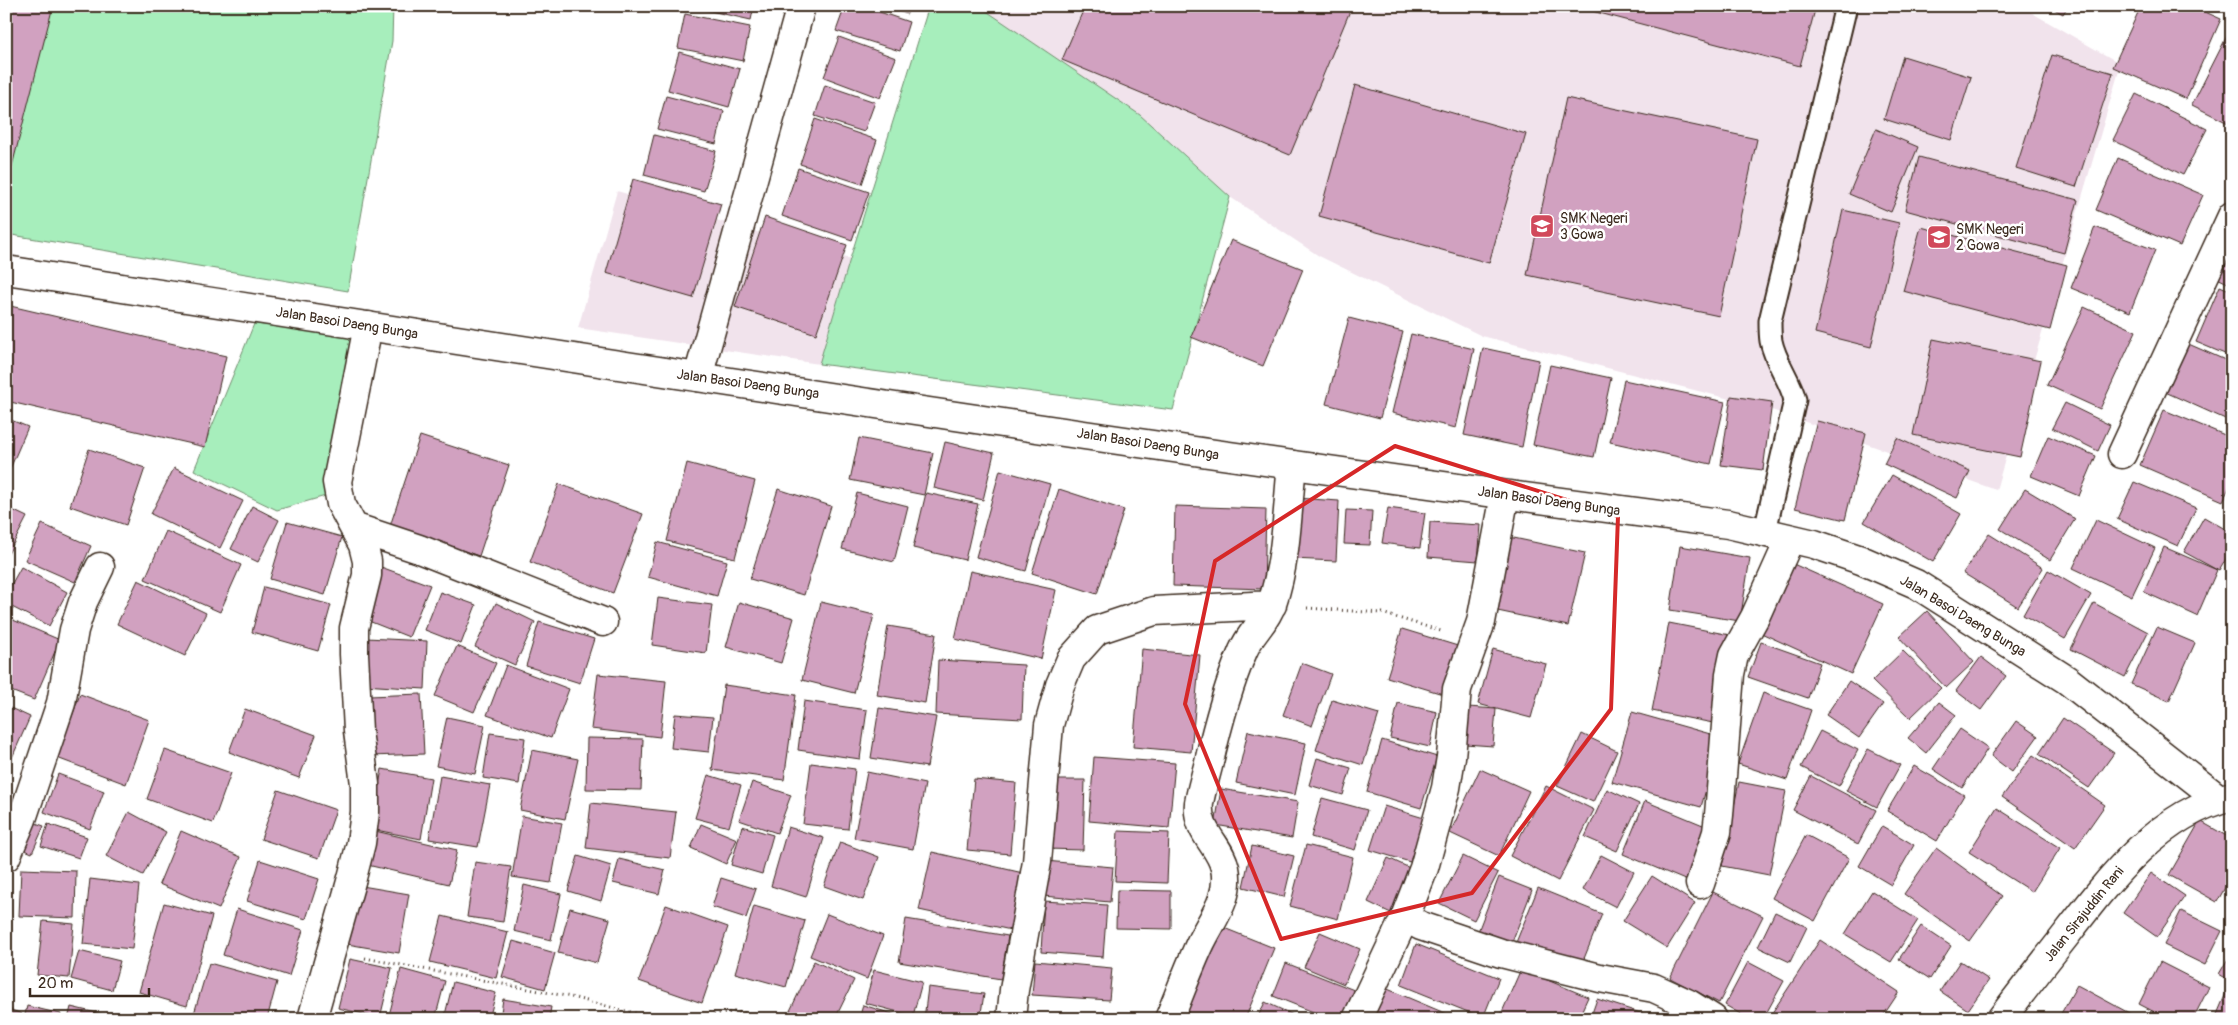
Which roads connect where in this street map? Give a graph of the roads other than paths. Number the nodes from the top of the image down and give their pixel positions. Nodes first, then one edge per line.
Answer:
1 (801, 6) edge
2 (1846, 6) edge
3 (2232, 216) edge
4 (6, 270) edge
5 (368, 326) junction
6 (698, 377) junction
7 (2122, 454) dead end
8 (1292, 465) junction
9 (1505, 495) junction
10 (356, 528) junction
11 (1777, 535) junction
12 (100, 567) dead end
13 (1272, 605) junction
14 (603, 622) dead end
15 (2225, 798) edge
16 (6, 857) edge
17 (1700, 884) dead end
18 (1405, 917) junction
19 (312, 1019) edge
20 (1011, 1019) edge
21 (1169, 1019) edge
22 (1357, 1019) edge
23 (1713, 1019) edge
24 (2001, 1019) edge

1 - 6 street
2 - 11 lane
3 - 7 street
4 - 5 street, Jalan Basoi Daeng Bunga
5 - 6 street, Jalan Basoi Daeng Bunga
5 - 10 street
6 - 8 street, Jalan Basoi Daeng Bunga
8 - 9 street, Jalan Basoi Daeng Bunga
8 - 13 street
9 - 11 street, Jalan Basoi Daeng Bunga
9 - 18 street
10 - 14 street
10 - 19 street
11 - 15 street, Jalan Basoi Daeng Bunga
11 - 17 street
12 - 16 street
13 - 20 street
13 - 21 street
15 - 24 street, Jalan Sirajuddin Rani
18 - 22 street
18 - 23 street

